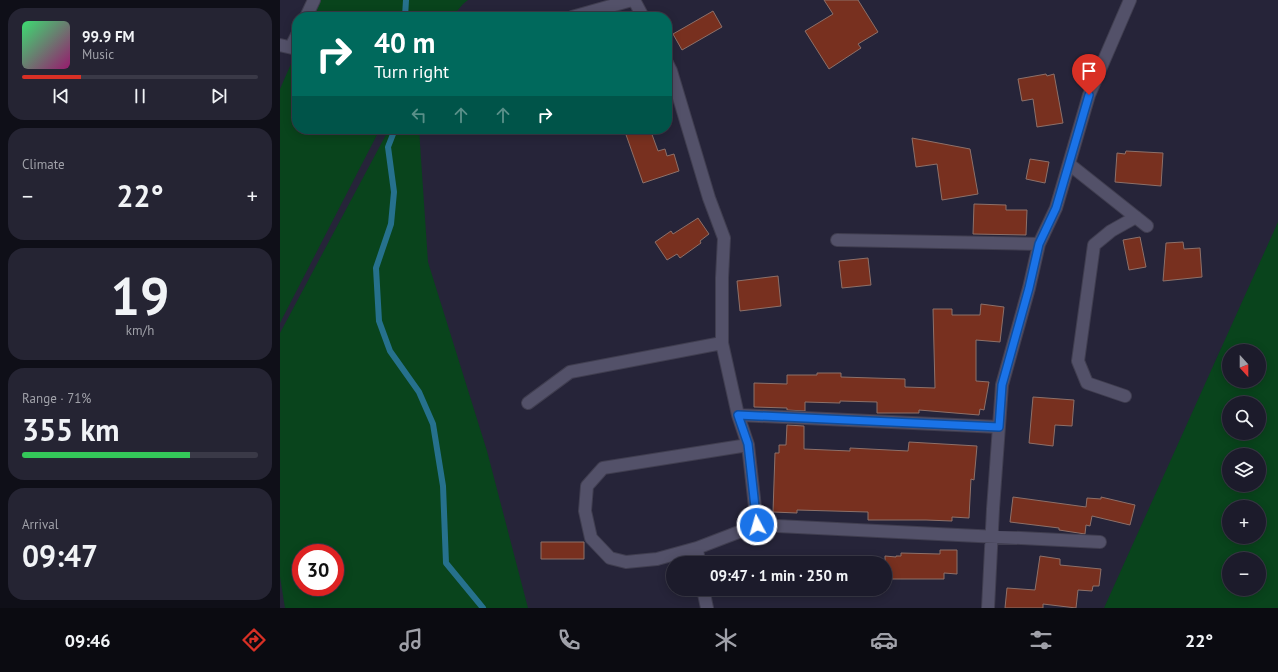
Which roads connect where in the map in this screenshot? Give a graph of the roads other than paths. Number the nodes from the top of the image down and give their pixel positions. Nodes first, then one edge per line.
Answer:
1 (314, 0) edge
2 (633, 0) edge
3 (1130, 0) edge
4 (308, 12) edge
5 (590, 12) edge
6 (640, 12) edge
7 (672, 74) edge
8 (1069, 164) junction
9 (1136, 217) junction
10 (1147, 226) dead end
11 (837, 240) dead end
12 (1039, 244) junction
13 (722, 343) junction
14 (1125, 396) dead end
15 (528, 403) dead end
16 (738, 415) junction
17 (999, 427) junction
18 (748, 444) junction
19 (757, 525) junction
20 (992, 536) junction
21 (1100, 542) dead end
22 (697, 548) junction
23 (698, 556) edge
24 (705, 596) edge
25 (707, 608) edge
26 (988, 608) edge

1 - 4 street
2 - 5 street
2 - 6 street
3 - 8 street
7 - 13 street
8 - 9 street
8 - 12 street
9 - 10 street
9 - 14 street
11 - 12 street
12 - 17 street
13 - 15 street
13 - 16 street
16 - 17 street
16 - 18 street
17 - 20 street
18 - 19 street
18 - 22 street
19 - 20 street
19 - 22 street
20 - 21 street
20 - 26 street
22 - 23 street
24 - 25 street

